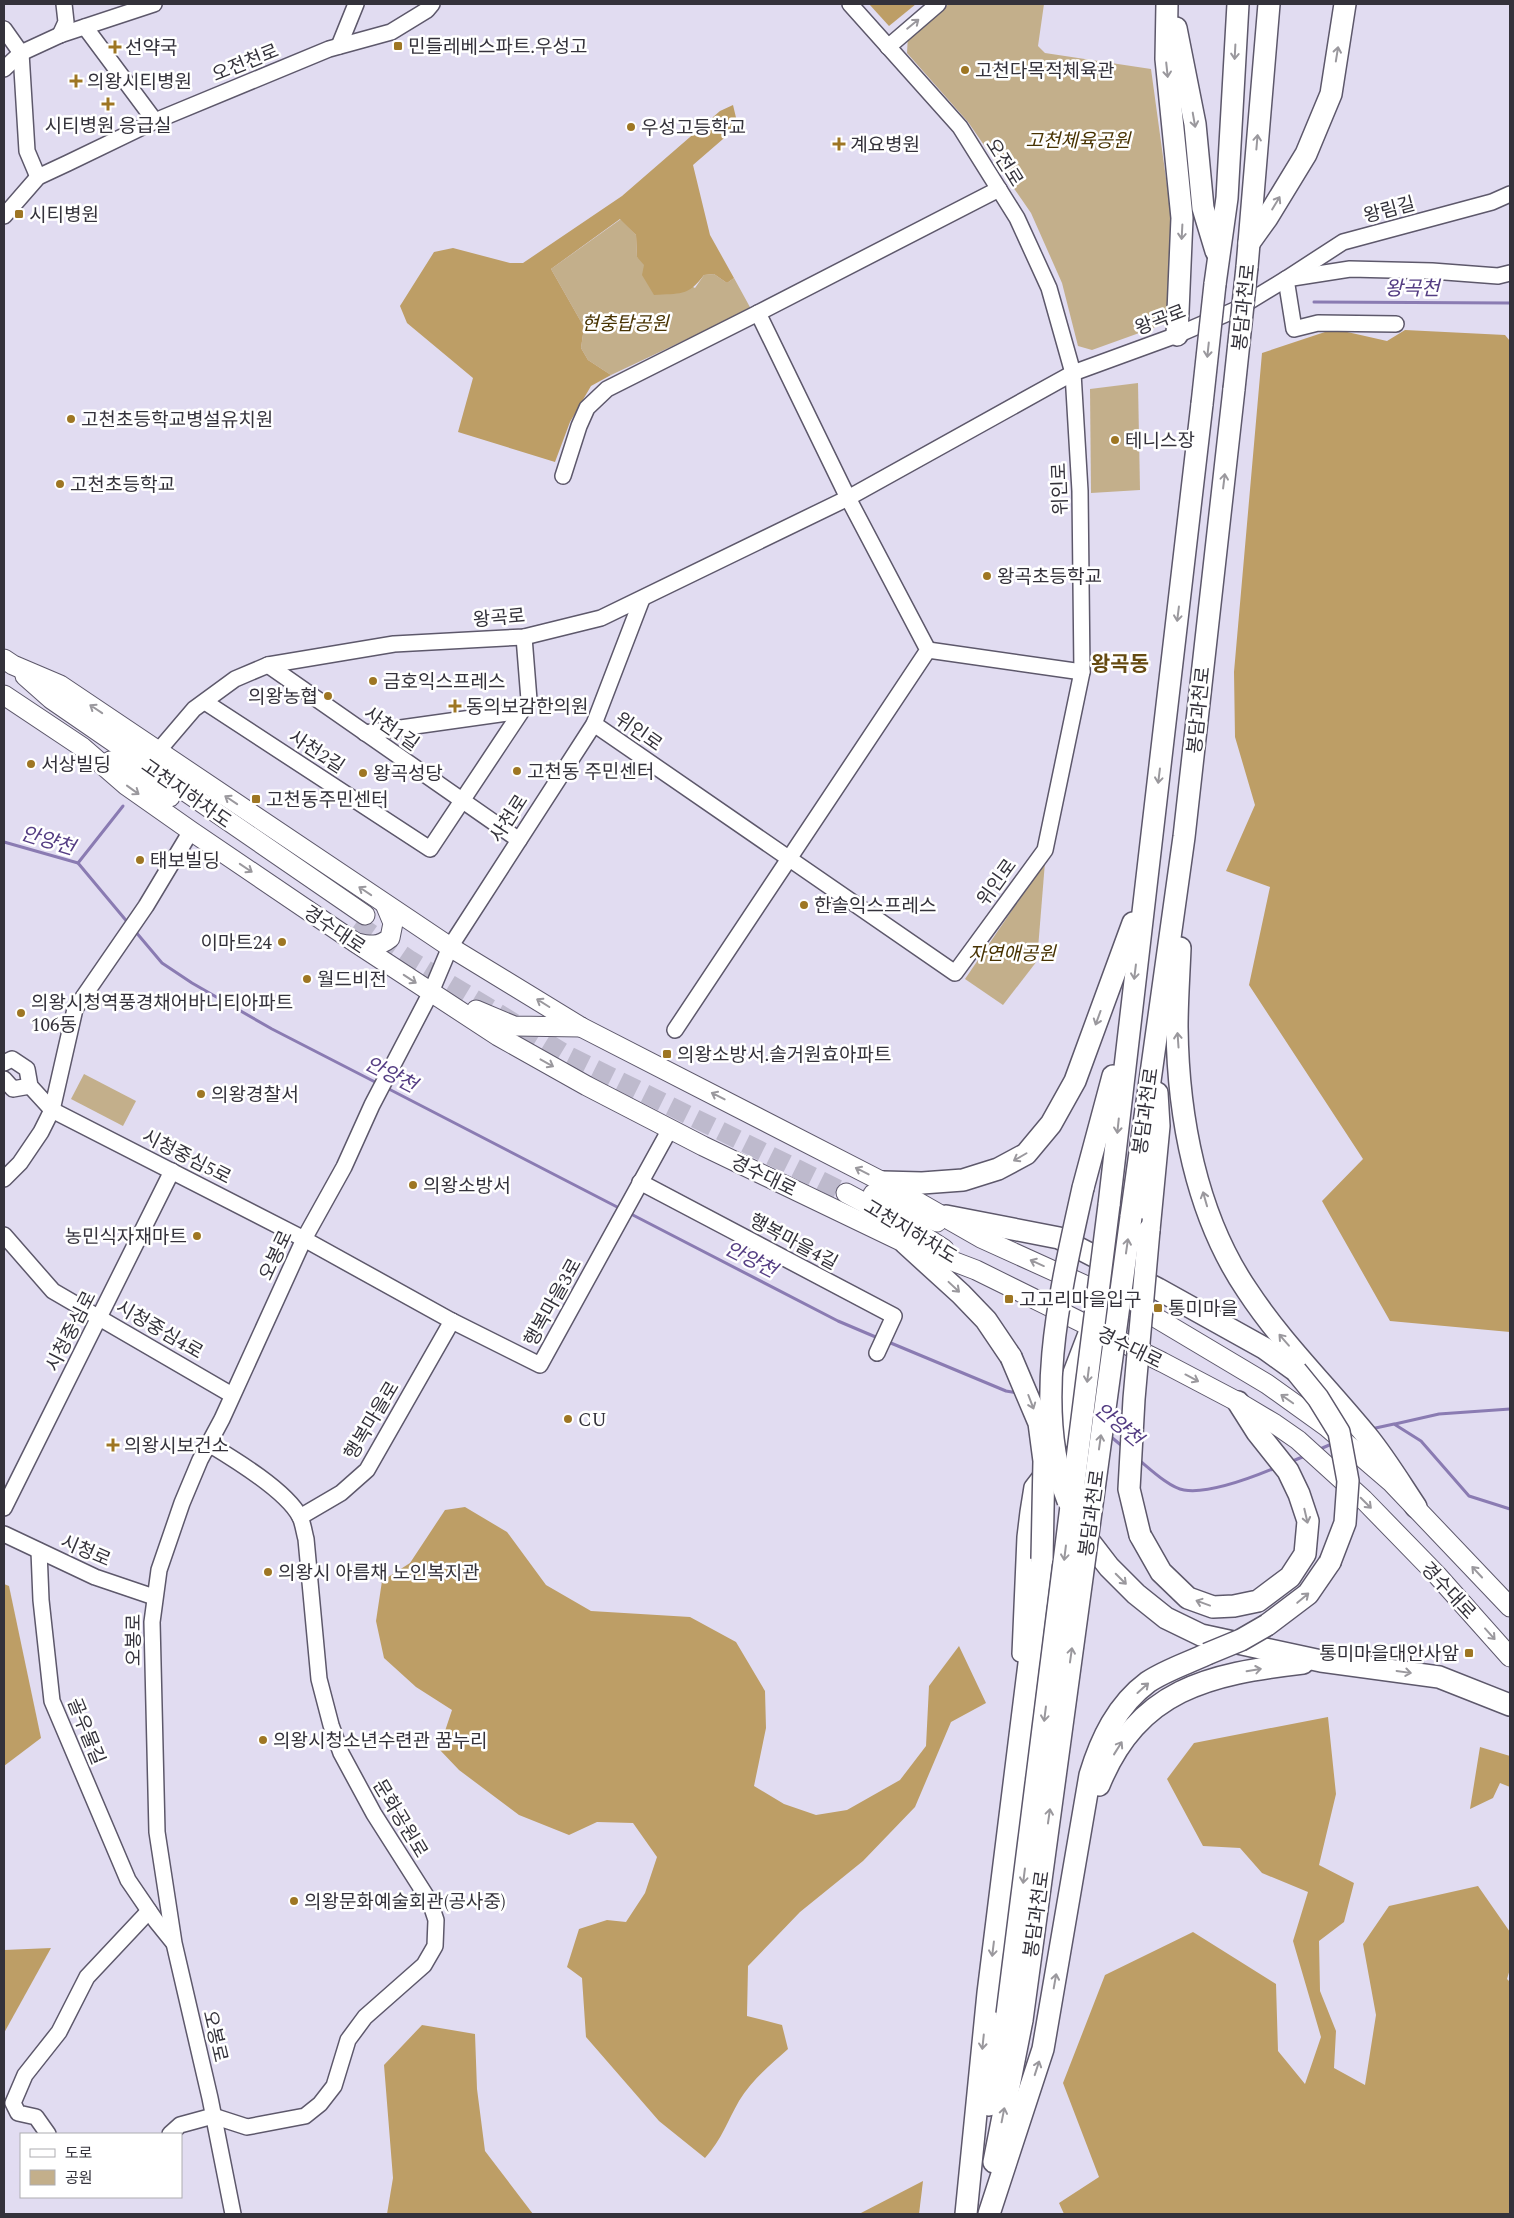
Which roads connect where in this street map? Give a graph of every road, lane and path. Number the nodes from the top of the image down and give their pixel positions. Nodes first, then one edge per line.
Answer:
1 (64, 4) edge
2 (154, 4) edge
3 (356, 4) edge
4 (432, 4) edge
5 (850, 4) edge
6 (938, 4) edge
7 (1169, 4) edge
8 (1238, 4) edge
9 (1269, 4) edge
10 (1345, 4) edge
11 (86, 27) junction
12 (4, 29) edge
13 (60, 35) junction
14 (339, 46) junction
15 (888, 47) junction
16 (21, 52) junction
17 (4, 69) edge
18 (155, 121) junction
19 (38, 178) junction
20 (999, 190) junction
21 (1510, 194) edge
22 (4, 216) edge
23 (1249, 243) junction
24 (1218, 262) junction
25 (1510, 273) edge
26 (1286, 279) junction
27 (758, 313) junction
28 (1396, 324) dead end
29 (1177, 335) junction
30 (1073, 373) junction
31 (563, 476) dead end
32 (848, 498) junction
33 (642, 599) junction
34 (524, 637) junction
35 (928, 650) junction
36 (9, 662) edge
37 (268, 665) junction
38 (1082, 672) junction
39 (4, 695) edge
40 (204, 702) junction
41 (521, 711) junction
42 (594, 724) junction
43 (365, 733) junction
44 (82, 747) junction
45 (159, 750) junction
46 (462, 800) junction
47 (192, 831) junction
48 (1184, 837) junction
49 (518, 840) junction
50 (788, 859) junction
51 (1146, 890) junction
52 (385, 904) junction
53 (356, 943) junction
54 (450, 947) junction
55 (431, 992) junction
56 (1131, 1008) junction
57 (478, 1022) junction
58 (581, 1027) junction
59 (675, 1030) dead end
60 (1153, 1048) junction
61 (4, 1063) edge
62 (4, 1079) edge
63 (30, 1086) junction
64 (52, 1110) junction
65 (670, 1129) junction
66 (172, 1171) junction
67 (4, 1179) edge
68 (640, 1182) junction
69 (883, 1182) junction
70 (946, 1216) junction
71 (4, 1235) edge
72 (980, 1238) junction
73 (304, 1239) junction
74 (905, 1243) junction
75 (976, 1270) junction
76 (99, 1317) junction
77 (452, 1320) junction
78 (1088, 1326) junction
79 (876, 1353) dead end
80 (232, 1395) junction
81 (1238, 1402) junction
82 (209, 1444) junction
83 (1416, 1507) junction
84 (4, 1508) edge
85 (300, 1517) junction
86 (4, 1534) edge
87 (39, 1551) junction
88 (154, 1597) junction
89 (1510, 1607) edge
90 (1510, 1657) edge
91 (1321, 1661) junction
92 (1510, 1704) edge
93 (1083, 1824) junction
94 (995, 1909) dead end
95 (149, 1912) junction
96 (174, 1943) junction
97 (1014, 2017) junction
98 (213, 2116) junction
99 (47, 2133) edge
100 (171, 2133) edge
101 (233, 2214) edge
102 (967, 2214) edge
103 (984, 2214) edge
104 (989, 2214) edge

1 - 13 street
2 - 11 street
3 - 14 street
4 - 14 street, 오전천로
5 - 15 street, 오전로
15 -> 6 street
7 -> 24 highway
7 -> 29 highway
8 -> 24 highway, 봉담과천로
23 -> 9 highway, 봉담과천로
23 -> 10 highway
11 - 13 street
11 - 18 street
12 - 16 street
13 - 16 street
14 - 18 street, 오전천로
15 - 20 street, 오전로
16 - 17 street
16 - 19 street
18 - 19 street, 오전천로
19 - 22 street, 오전천로
20 - 27 street
20 - 30 street, 오전로
21 - 26 street, 왕림길
48 -> 23 highway, 봉담과천로, bridge
24 -> 51 highway, 봉담과천로, bridge
25 - 26 street, 왕곡로
26 - 28 street
26 - 29 street, 왕곡로
27 - 31 street
27 - 32 street
29 - 30 street, 왕곡로
30 - 32 street, 왕곡로
30 - 38 street, 위인로
32 - 33 street, 왕곡로
32 - 35 street
33 - 34 street, 왕곡로
33 - 42 street, 사천로
34 - 37 street, 왕곡로
34 - 41 street, 사천2길
35 - 38 street
35 - 50 street
36 - 44 main road, 고천지하차도
45 -> 36 main road, 경수대로
37 - 40 street, 왕곡로
37 - 43 street, 사천1길
38 - 50 street, 위인로
39 - 44 main road, 경수대로
40 - 45 street, 왕곡로
40 - 46 street, 사천2길
41 - 43 street
41 - 46 street, 사천2길
42 - 49 street, 사천로
42 - 50 street, 위인로
43 - 46 street, 사천1길
44 -> 47 main road, 경수대로
52 -> 45 main road, 경수대로
46 - 49 street, 사천1길
47 -> 53 main road, 경수대로
47 - 64 street
48 - 60 highway, 봉담과천로
83 -> 48 highway
49 - 54 street, 사천로
50 - 59 street
51 -> 56 highway, 봉담과천로
51 -> 69 highway
52 - 53 main road
52 - 54 main road, 경수대로
53 -> 55 main road, 경수대로
54 - 55 street
58 -> 54 main road, 경수대로
55 - 57 main road, 경수대로
55 - 73 street, 오봉로
56 -> 91 highway, bridge
56 -> 97 highway, 봉담과천로, bridge
57 - 58 main road
57 -> 65 main road, 경수대로
69 -> 58 main road, 경수대로
81 -> 60 highway, bridge
97 -> 60 highway, 봉담과천로, bridge
61 - 63 street
62 - 63 street
63 - 64 street
64 - 66 street, 시청중심5로
64 - 67 street
65 - 68 street, 행복마을3로
65 - 74 main road, 경수대로
66 - 73 street, 시청중심5로
66 - 76 street, 시청중심로
68 - 77 street, 행복마을3로
68 - 79 street, 행복마을4길
69 - 70 main road, 경수대로
70 - 72 main road, 경수대로
93 -> 70 highway, bridge
71 - 76 street, 시청중심4로
72 - 75 main road, 고천지하차도
83 -> 72 main road, 경수대로
73 - 77 street, 행복마을3로
73 - 80 street, 오봉로
74 - 75 main road, 경수대로
74 -> 102 highway, bridge
75 - 78 main road, 경수대로
76 - 80 street, 시청중심4로
76 - 84 street, 시청중심로
77 - 85 street, 행복마을로
78 -> 81 main road, 경수대로
78 - 94 street
80 - 82 street, 오봉로
81 -> 90 main road, 경수대로
82 - 85 street, 문화공원로
82 - 88 street, 오봉로
89 -> 83 main road, 경수대로
85 - 98 street, 문화공원로
86 - 87 street, 시청로
87 - 88 street, 시청로
87 - 95 street, 골우물길
88 - 96 street, 오봉로
91 -> 92 highway
93 -> 91 highway
104 -> 93 highway
95 - 96 street, 골우물길
95 - 99 street
96 - 98 street, 오봉로
97 - 102 highway, 봉담과천로
103 -> 97 highway, 봉담과천로
98 - 100 street
98 - 101 street, 오봉로

